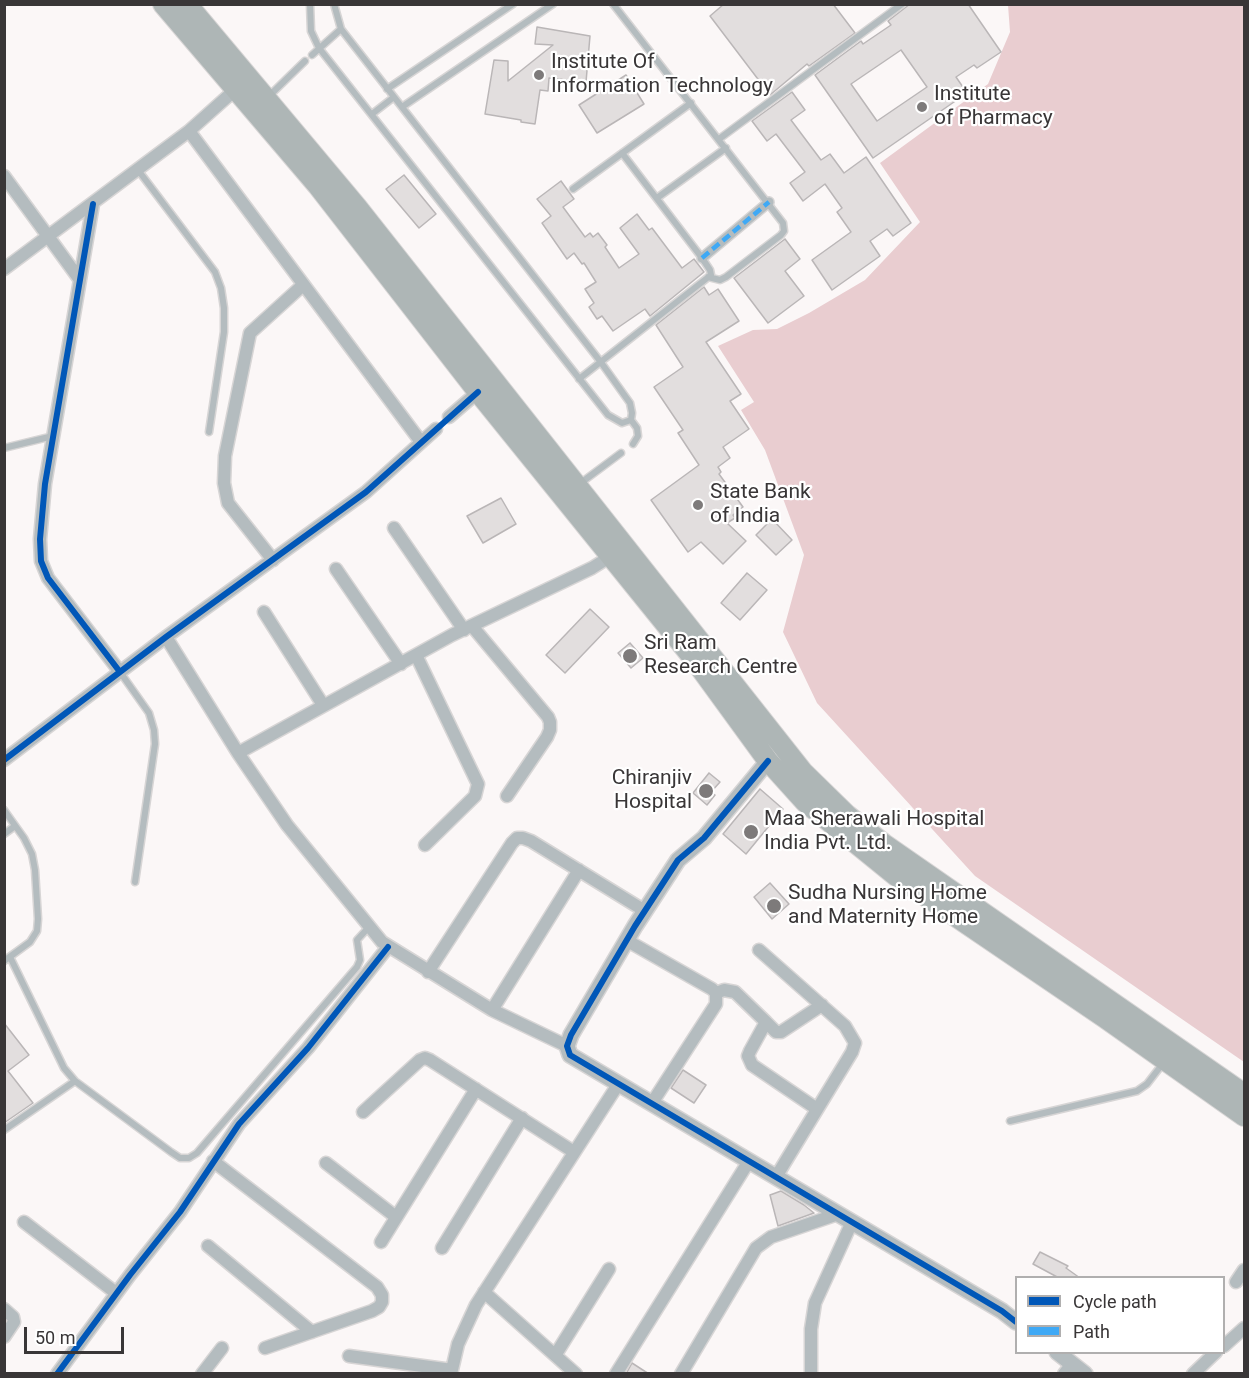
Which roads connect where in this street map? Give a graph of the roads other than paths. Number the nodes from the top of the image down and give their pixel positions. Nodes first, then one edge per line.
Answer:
1 (163, 4) edge
2 (188, 4) edge
3 (310, 4) edge
4 (334, 4) edge
5 (513, 4) edge
6 (553, 4) edge
7 (614, 4) edge
8 (902, 4) edge
9 (341, 29) junction
10 (319, 48) junction
11 (312, 55) dead end
12 (305, 62) dead end
13 (236, 88) junction
14 (387, 89) junction
15 (394, 98) junction
16 (691, 103) junction
17 (261, 104) junction
18 (402, 107) junction
19 (372, 114) junction
20 (189, 131) junction
21 (718, 139) junction
22 (726, 148) junction
23 (622, 153) junction
24 (138, 170) junction
25 (4, 176) edge
26 (573, 189) dead end
27 (657, 198) junction
28 (769, 202) junction
29 (93, 204) junction
30 (48, 235) junction
31 (702, 258) junction
32 (4, 268) edge
33 (708, 277) junction
34 (80, 280) junction
35 (303, 285) junction
36 (600, 361) junction
37 (579, 378) junction
38 (478, 392) junction
39 (449, 417) dead end
40 (631, 420) junction
41 (436, 429) dead end
42 (209, 432) dead end
43 (53, 436) junction
44 (421, 442) junction
45 (633, 444) dead end
46 (4, 448) edge
47 (621, 453) dead end
48 (578, 486) junction
49 (394, 528) dead end
50 (618, 551) junction
51 (273, 560) junction
52 (336, 570) dead end
53 (264, 612) dead end
54 (468, 628) junction
55 (166, 637) junction
56 (416, 656) junction
57 (401, 664) junction
58 (120, 672) junction
59 (323, 705) junction
60 (238, 753) junction
61 (4, 760) edge
62 (768, 761) junction
63 (507, 796) dead end
64 (4, 810) edge
65 (15, 826) junction
66 (4, 834) edge
67 (426, 845) dead end
68 (579, 870) junction
69 (135, 882) dead end
70 (645, 911) junction
71 (369, 927) junction
72 (626, 940) junction
73 (388, 947) junction
74 (759, 951) dead end
75 (7, 959) edge
76 (428, 972) junction
77 (716, 993) junction
78 (822, 1005) junction
79 (492, 1010) junction
80 (766, 1022) junction
81 (567, 1046) junction
82 (1166, 1060) junction
83 (75, 1081) junction
84 (619, 1083) junction
85 (476, 1089) junction
86 (1245, 1094) edge
87 (652, 1103) junction
88 (818, 1109) junction
89 (363, 1112) dead end
90 (1245, 1116) edge
91 (522, 1118) junction
92 (1010, 1121) dead end
93 (4, 1130) edge
94 (574, 1152) junction
95 (213, 1161) junction
96 (749, 1161) junction
97 (326, 1163) dead end
98 (776, 1177) junction
99 (838, 1214) junction
100 (396, 1217) junction
101 (24, 1221) dead end
102 (852, 1222) junction
103 (381, 1242) dead end
104 (208, 1246) dead end
105 (442, 1248) dead end
106 (609, 1269) dead end
107 (1245, 1270) edge
108 (1236, 1282) dead end
109 (484, 1292) junction
110 (116, 1293) junction
111 (4, 1309) edge
112 (1015, 1321) edge
113 (1245, 1328) edge
114 (312, 1332) junction
115 (4, 1337) edge
116 (1225, 1345) edge
117 (222, 1348) dead end
118 (265, 1348) dead end
119 (556, 1354) junction
120 (1058, 1354) edge
121 (1215, 1354) edge
122 (348, 1356) dead end
123 (1074, 1370) edge
124 (451, 1372) edge
125 (57, 1374) edge
126 (202, 1374) edge
127 (576, 1374) edge
128 (615, 1374) edge
129 (681, 1374) edge
130 (811, 1374) edge
131 (1193, 1374) edge

1 - 13 main road
2 - 17 main road
3 - 10 lane
4 - 9 lane
5 - 14 lane
6 - 18 lane
7 - 16 lane
8 - 21 lane
9 - 10 lane
9 - 14 lane
10 - 11 lane
10 - 19 lane
12 - 17 lane
13 - 17 main road
13 - 20 street
14 - 15 lane
15 - 18 lane
15 - 19 lane
16 - 21 lane
16 - 23 lane
17 - 38 main road
17 - 48 main road
18 - 36 lane
19 - 37 lane
20 - 24 street
20 - 35 street
21 - 22 lane
22 - 27 lane
22 - 28 lane
23 - 26 lane
23 - 27 lane
24 - 29 street
24 - 42 lane
25 - 30 street
27 - 31 lane
28 - 31 street
28 - 33 lane
29 - 30 street
29 - 34 street
30 - 32 street
30 - 34 street
31 - 33 lane
33 - 36 lane
34 - 43 street
35 - 44 street
35 - 51 street
36 - 37 lane
36 - 40 lane
37 - 40 lane
38 - 39 street
38 - 50 main road
40 - 45 lane
41 - 44 street
43 - 46 lane
43 - 58 street
44 - 51 street
47 - 48 lane
48 - 50 main road
49 - 54 street
50 - 54 street
50 - 62 main road
50 - 86 main road
51 - 55 street
52 - 57 street
53 - 59 street
54 - 56 street
54 - 63 street
55 - 58 street
55 - 60 street
56 - 57 street
56 - 67 street
57 - 59 street
58 - 61 street
58 - 69 lane
59 - 60 street
60 - 71 street
62 - 70 street
62 - 82 main road
64 - 65 lane
65 - 66 lane
65 - 75 lane
68 - 70 street
68 - 76 street
68 - 79 street
70 - 72 street
71 - 73 street
71 - 83 lane
72 - 77 street
72 - 81 street
73 - 76 street
73 - 95 street
74 - 78 street
75 - 83 lane
76 - 79 street
77 - 80 street
77 - 87 street
78 - 80 street
78 - 88 street
79 - 81 street
80 - 88 street
81 - 84 street
82 - 90 main road
82 - 92 lane
83 - 93 lane
84 - 87 street
84 - 94 street
85 - 89 street
85 - 91 street
85 - 100 street
87 - 96 street
88 - 98 street
91 - 94 street
91 - 105 street
94 - 109 street
95 - 110 street
95 - 114 street
96 - 98 street
96 - 128 street
97 - 100 street
98 - 99 street
99 - 102 street
99 - 129 street
100 - 103 street
101 - 110 street
102 - 112 street
102 - 130 street
104 - 114 street
106 - 119 street
107 - 108 street
109 - 119 street
109 - 124 street
110 - 125 street
111 - 115 street
113 - 116 street
114 - 118 street
117 - 126 street
119 - 127 street
120 - 123 street
121 - 131 street
122 - 124 street

